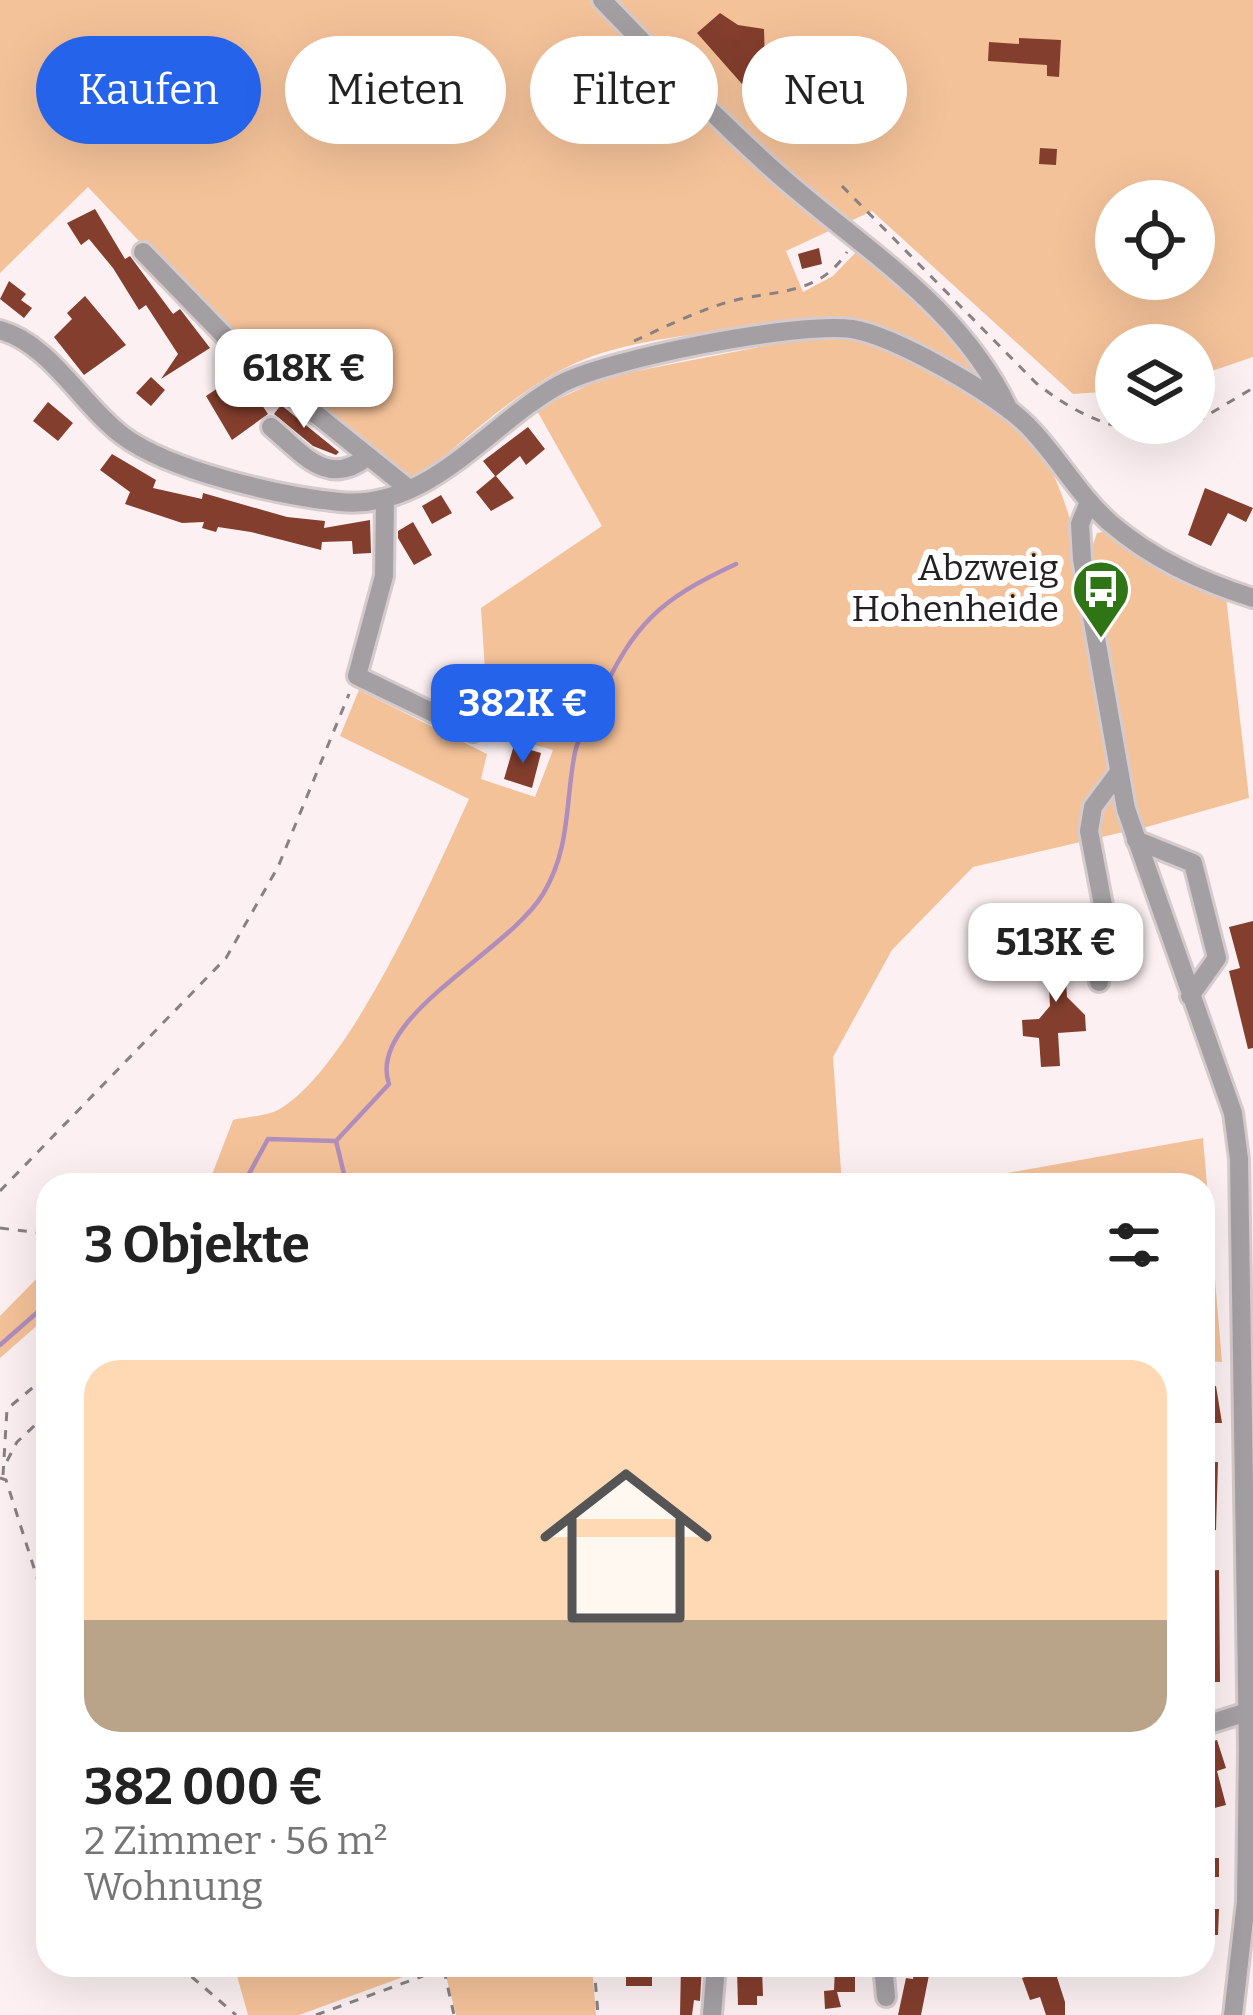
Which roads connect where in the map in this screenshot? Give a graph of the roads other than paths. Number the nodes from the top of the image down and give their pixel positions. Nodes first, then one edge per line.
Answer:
1 (602, 0) edge
2 (637, 36) edge
3 (718, 118) edge
4 (143, 252) dead end
5 (0, 330) edge
6 (1010, 410) junction
7 (271, 428) dead end
8 (368, 456) junction
9 (410, 490) junction
10 (385, 500) junction
11 (1089, 502) junction
12 (1253, 598) edge
13 (473, 732) dead end
14 (1119, 772) junction
15 (1136, 840) junction
16 (1099, 982) dead end
17 (1190, 996) junction
18 (1248, 1251) edge
19 (1248, 1355) edge
20 (1250, 1514) edge
21 (1247, 1712) junction
22 (1215, 1722) edge
23 (1250, 1749) edge
24 (715, 1977) edge
25 (884, 1977) edge
26 (886, 1997) dead end
27 (712, 2015) edge
28 (1234, 2015) edge

1 - 2 street
3 - 6 street
4 - 8 street
5 - 10 street
6 - 9 street
6 - 11 street
7 - 8 street
8 - 9 street
9 - 10 street
10 - 13 street
11 - 12 street
11 - 14 street
14 - 15 street
14 - 16 street
15 - 17 street
15 - 17 street
17 - 18 street
18 - 19 street
19 - 20 street
20 - 21 street
21 - 22 street
21 - 23 street
23 - 28 street
24 - 27 street
25 - 26 street

